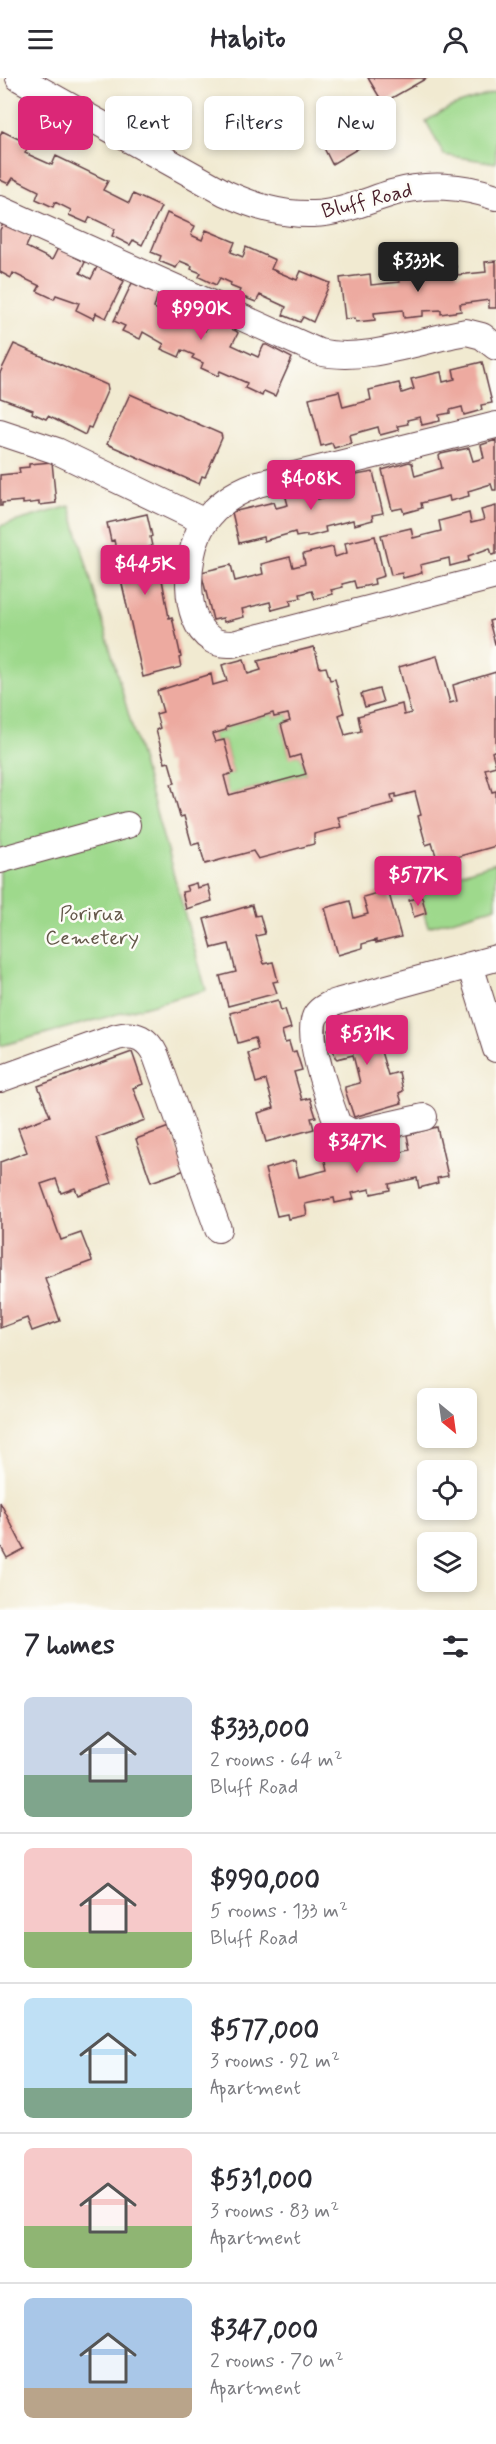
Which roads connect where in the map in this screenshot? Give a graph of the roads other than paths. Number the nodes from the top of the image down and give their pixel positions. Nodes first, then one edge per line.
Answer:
1 (19, 78) edge
2 (496, 197) edge
3 (0, 208) edge
4 (496, 347) edge
5 (496, 425) edge
6 (0, 432) edge
7 (205, 522) junction
8 (496, 576) edge
9 (127, 825) dead end
10 (0, 860) edge
11 (496, 958) edge
12 (470, 965) junction
13 (496, 1049) edge
14 (0, 1079) edge
15 (424, 1117) dead end
16 (218, 1229) dead end

1 - 2 street, Bluff Road
3 - 4 street
5 - 7 street
6 - 7 street
7 - 8 street
9 - 10 street
11 - 12 street
12 - 13 street
12 - 15 street
14 - 16 street

